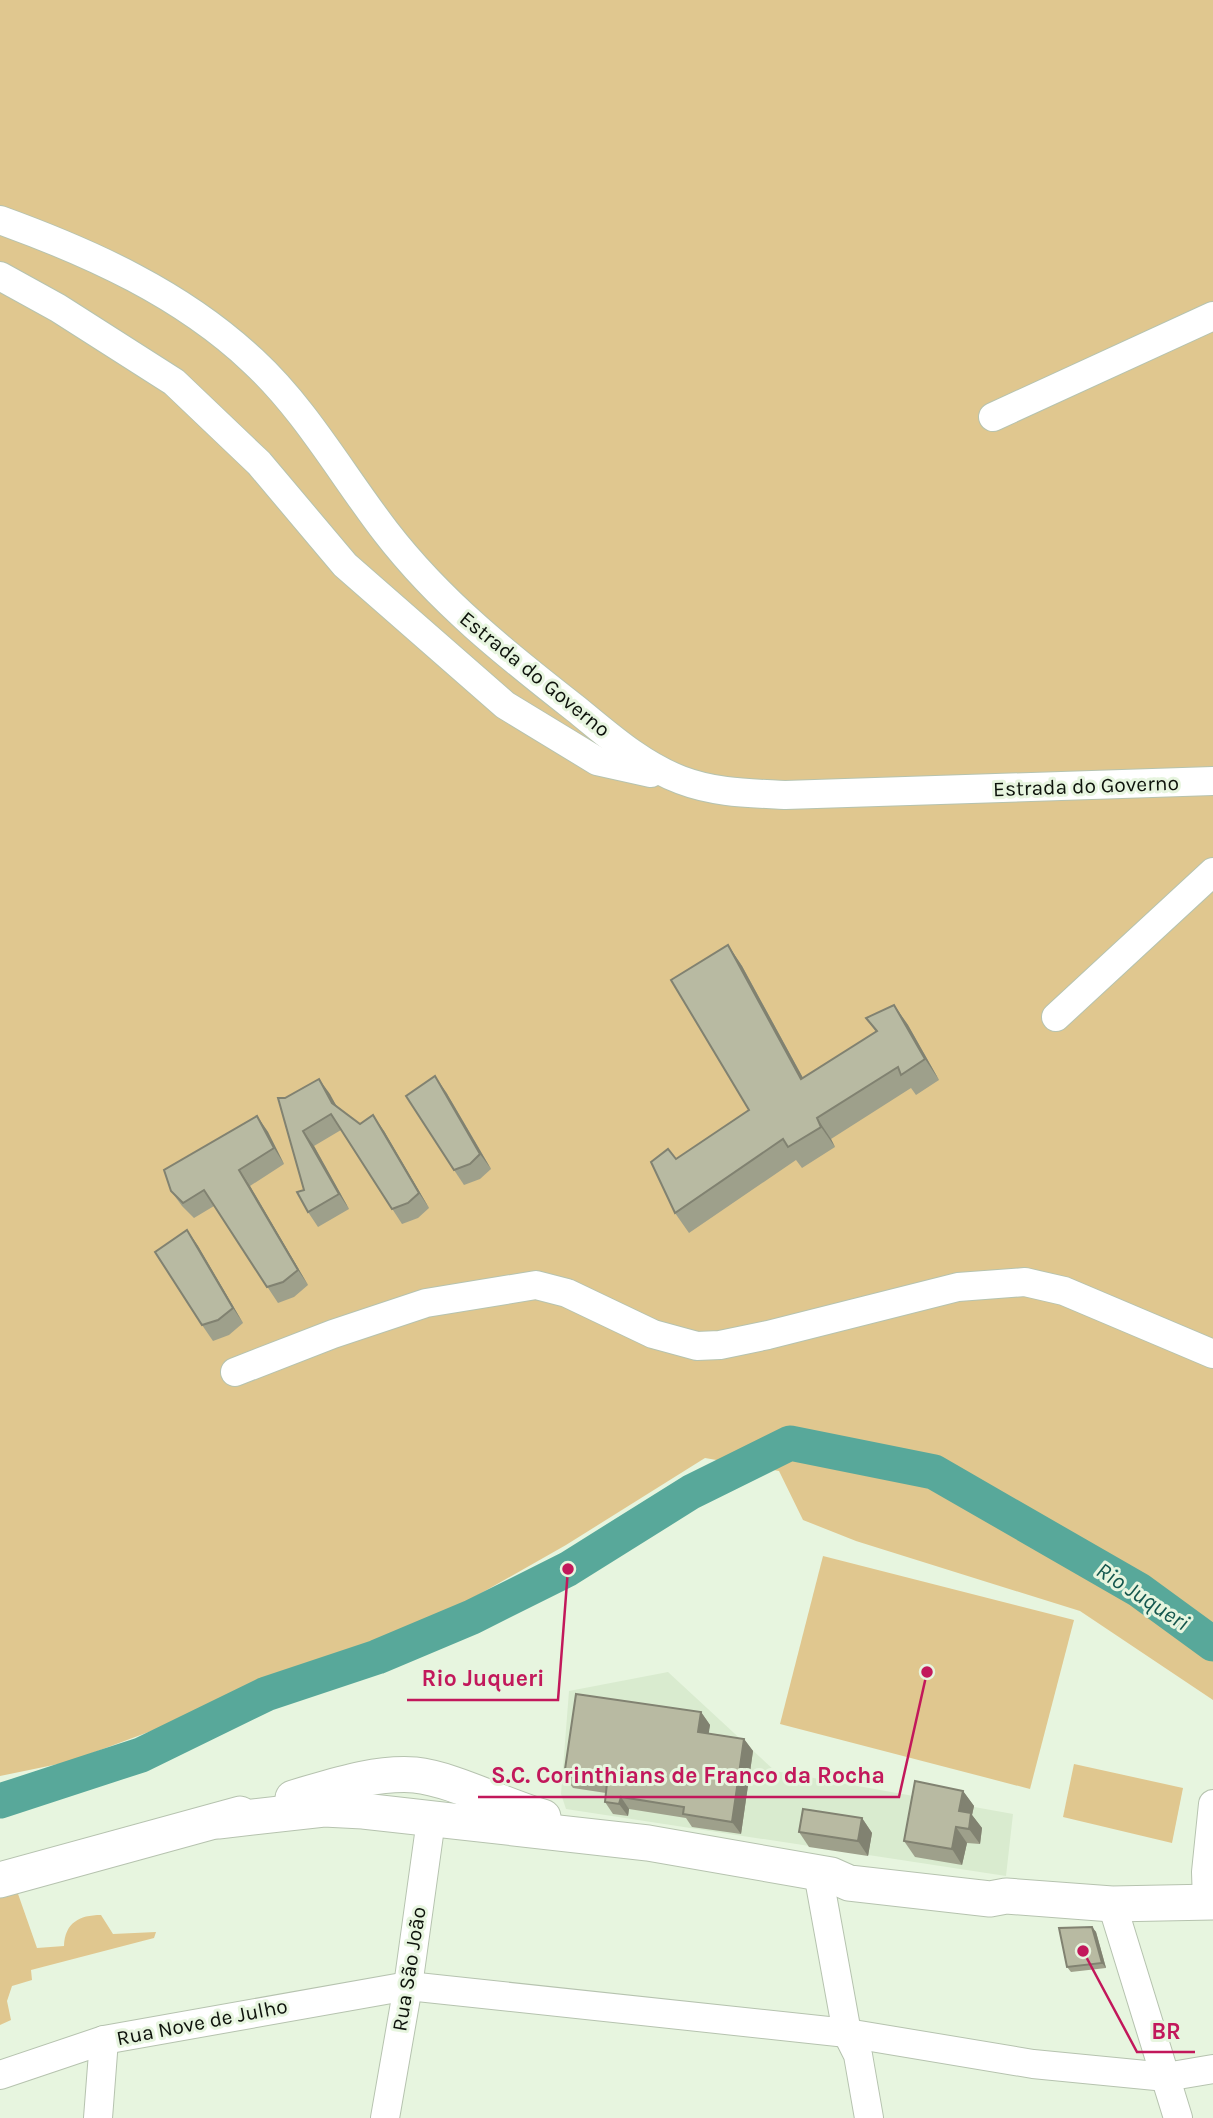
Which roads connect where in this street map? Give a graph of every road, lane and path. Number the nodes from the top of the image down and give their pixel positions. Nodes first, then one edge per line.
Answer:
1 (0, 220) edge
2 (0, 276) edge
3 (1213, 316) edge
4 (993, 417) dead end
5 (680, 780) junction
6 (1213, 781) edge
7 (1213, 872) edge
8 (1056, 1017) dead end
9 (1213, 1354) edge
10 (235, 1372) dead end
11 (1213, 1804) edge
12 (529, 1813) junction
13 (431, 1820) junction
14 (218, 1821) junction
15 (648, 1843) junction
16 (824, 1874) junction
17 (0, 1880) edge
18 (1210, 1902) edge
19 (1112, 1904) junction
20 (408, 1986) junction
21 (847, 2034) junction
22 (104, 2040) junction
23 (1213, 2069) edge
24 (0, 2075) edge
25 (1167, 2077) junction
26 (98, 2118) edge
27 (385, 2118) edge
28 (869, 2118) edge
29 (1178, 2118) edge

1 - 5 street, Estrada do Governo
2 - 5 street
3 - 4 street
5 - 6 street, Estrada do Governo
7 - 8 street
9 - 10 street
11 - 18 street
12 - 13 main road
12 - 14 main road
12 - 15 main road
13 - 14 main road
13 - 15 main road
13 - 20 street, Rua São João
14 - 17 main road
15 - 16 main road
16 - 19 main road
16 - 21 street
18 - 19 main road
19 - 25 street
20 - 21 street, Rua Nove de Julho
20 - 22 street, Rua Nove de Julho
20 - 27 street, Rua São João
21 - 25 street, Rua Nove de Julho
21 - 28 street
22 - 24 street, Rua Nove de Julho
22 - 26 street
23 - 25 street, Rua Nove de Julho
25 - 29 street

